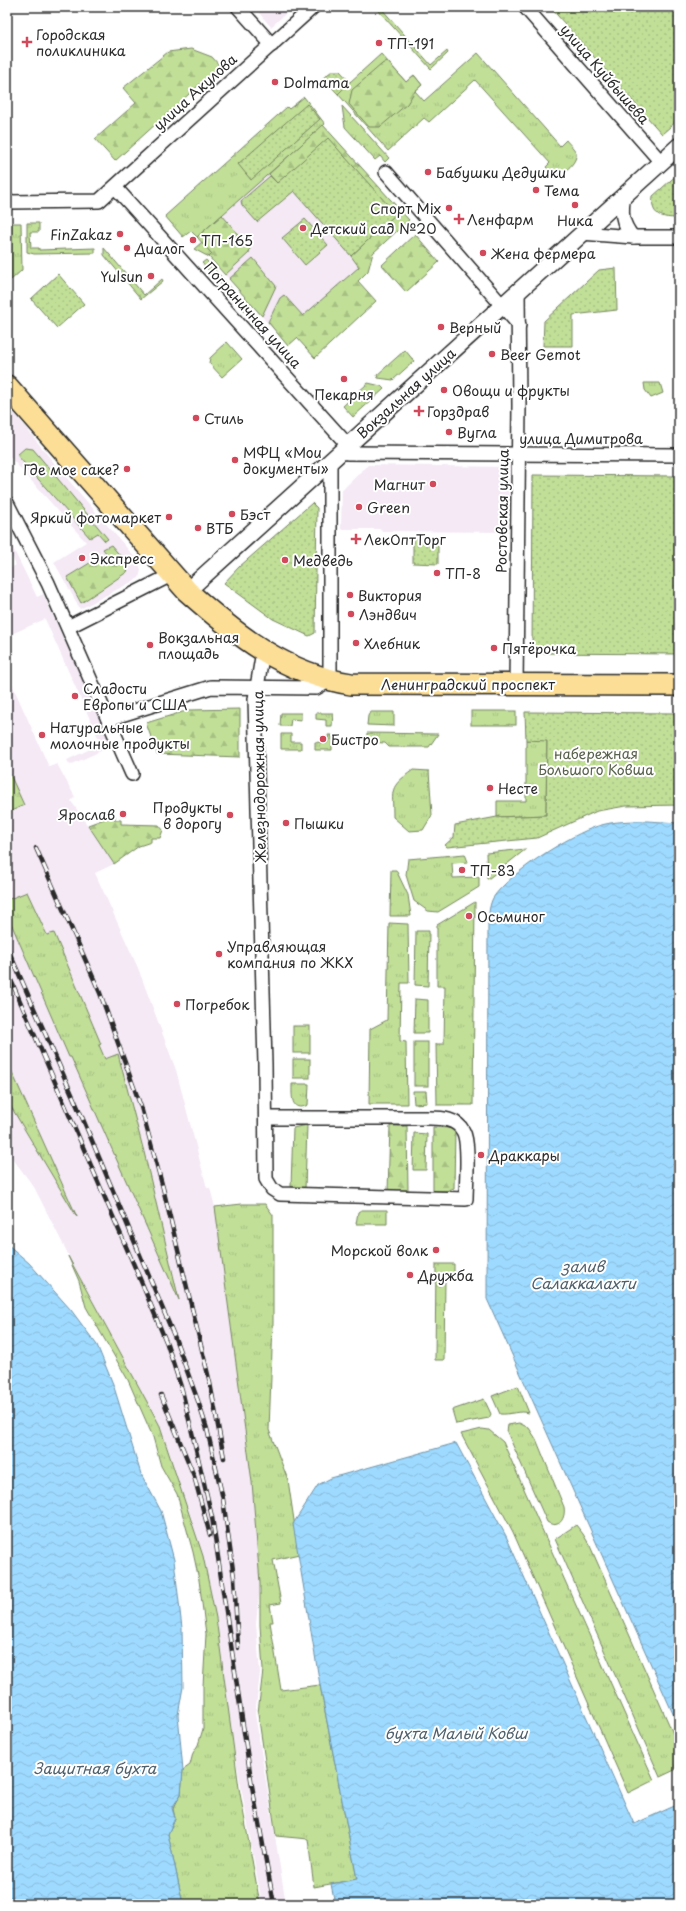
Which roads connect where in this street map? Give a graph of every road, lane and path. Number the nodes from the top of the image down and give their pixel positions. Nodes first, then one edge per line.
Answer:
1 (238, 7) edge
2 (313, 7) edge
3 (525, 7) edge
4 (272, 44) junction
5 (679, 146) edge
6 (661, 162) junction
7 (386, 172) dead end
8 (115, 186) junction
9 (624, 194) junction
10 (7, 202) edge
11 (581, 233) junction
12 (633, 237) junction
13 (679, 237) edge
14 (518, 290) junction
15 (502, 305) junction
16 (519, 325) junction
17 (7, 386) edge
18 (343, 453) junction
19 (519, 454) junction
20 (679, 454) edge
21 (7, 503) edge
22 (171, 575) junction
23 (187, 591) junction
24 (68, 627) junction
25 (263, 651) junction
26 (330, 680) junction
27 (516, 684) junction
28 (679, 685) edge
29 (257, 688) junction
30 (108, 719) junction
31 (132, 774) dead end
32 (266, 1118) junction

1 - 4 street
2 - 4 street, улица Акулова
3 - 6 street, улица Куйбышева
4 - 8 street, улица Акулова
5 - 6 street, Вокзальная улица
6 - 9 street, Вокзальная улица
7 - 15 street
8 - 10 street, улица Акулова
8 - 18 street, Пограничная улица
9 - 11 street, Вокзальная улица
9 - 12 street
11 - 12 street
11 - 14 street, Вокзальная улица
12 - 13 street
14 - 15 street, Вокзальная улица
14 - 16 street, Ростовская улица
15 - 16 street
15 - 18 street, Вокзальная улица
16 - 19 street, Ростовская улица
17 - 22 main road
18 - 19 street, улица Димитрова
18 - 23 street, Вокзальная улица
18 - 26 street
19 - 20 street, улица Димитрова
19 - 27 street, Ростовская улица
21 - 24 street
22 - 23 main road
22 - 24 street
23 - 25 main road
24 - 30 street
25 - 26 main road, Ленинградский проспект
25 - 29 street, Железнодорожная улица
26 - 27 main road, Ленинградский проспект
26 - 29 street
27 - 28 main road, Ленинградский проспект
29 - 30 street
29 - 32 street, Железнодорожная улица
30 - 31 street
32 - 32 street, Железнодорожная улица

